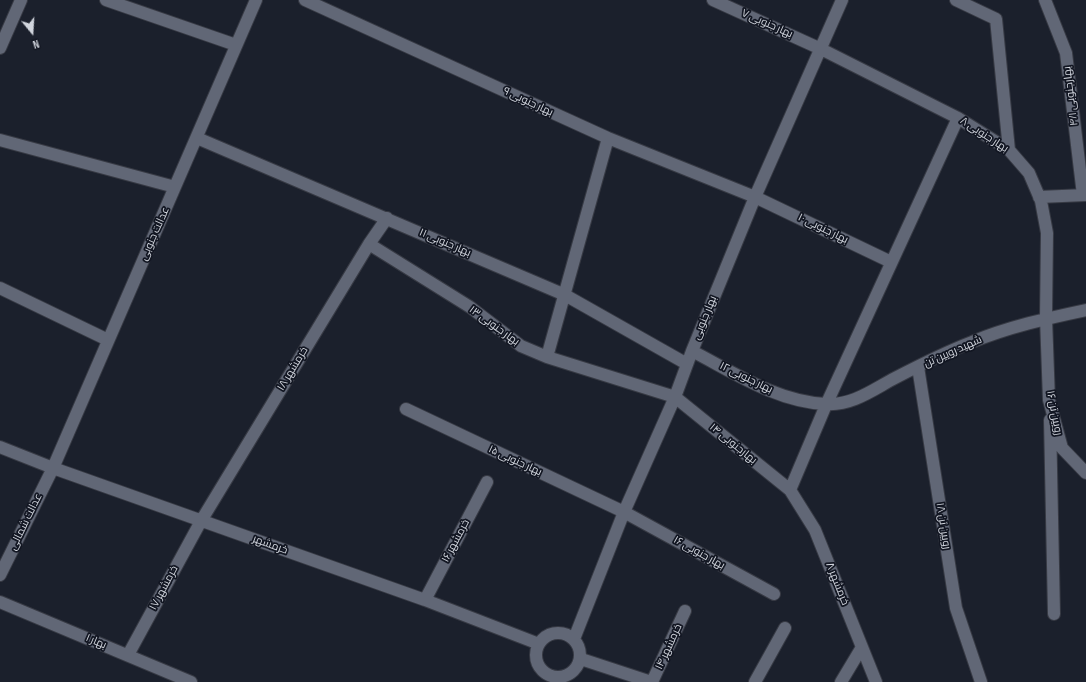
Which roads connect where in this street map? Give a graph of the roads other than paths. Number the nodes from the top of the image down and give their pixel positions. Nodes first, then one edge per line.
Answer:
1 (21, 0) edge
2 (106, 0) edge
3 (256, 0) edge
4 (305, 0) edge
5 (712, 0) edge
6 (842, 0) edge
7 (956, 0) edge
8 (1045, 0) edge
9 (236, 45) junction
10 (0, 48) edge
11 (821, 49) junction
12 (958, 118) junction
13 (197, 138) junction
14 (608, 138) junction
15 (0, 140) edge
16 (1009, 150) junction
17 (176, 188) junction
18 (1085, 195) edge
19 (755, 197) junction
20 (1039, 197) junction
21 (387, 218) junction
22 (369, 244) junction
23 (891, 262) junction
24 (0, 288) edge
25 (565, 295) junction
26 (1086, 310) edge
27 (1046, 318) junction
28 (108, 340) junction
29 (692, 351) junction
30 (547, 357) junction
31 (687, 364) junction
32 (918, 367) junction
33 (676, 397) junction
34 (1049, 400) junction
35 (826, 404) junction
36 (406, 409) dead end
37 (0, 447) edge
38 (53, 468) junction
39 (1086, 473) edge
40 (487, 482) dead end
41 (790, 490) junction
42 (624, 512) junction
43 (201, 521) junction
44 (0, 575) edge
45 (774, 594) dead end
46 (425, 600) junction
47 (0, 602) edge
48 (685, 611) dead end
49 (1054, 614) dead end
50 (785, 628) dead end
51 (574, 638) junction
52 (539, 644) junction
53 (862, 646) junction
54 (128, 655) junction
55 (581, 659) junction
56 (555, 680) edge
57 (191, 682) edge
58 (652, 682) edge
59 (755, 682) edge
60 (841, 682) edge
61 (876, 682) edge
62 (981, 682) edge

1 - 10 street
2 - 9 street
3 - 9 street, عدالت جنوبی
4 - 14 street, بهار جنوبی ۹
5 - 11 street, بهار جنوبی ۷
6 - 11 street, بهار جنوبی
7 - 16 street
8 - 18 street, بهارجنوبی ۴/۱
9 - 13 street, عدالت جنوبی
11 - 12 street, بهار جنوبی ۸
11 - 19 street, بهار جنوبی
12 - 16 street, بهار جنوبی ۸
12 - 23 street
13 - 17 street, عدالت جنوبی
13 - 21 street, بهار جنوبی ۱۱
14 - 19 street, بهار جنوبی ۹
14 - 25 street
15 - 17 street
16 - 20 street, بهار جنوبی ۸
17 - 28 street, عدالت جنوبی
18 - 20 street
19 - 23 street, بهار جنوبی ۱۰
19 - 29 street, بهار جنوبی
20 - 27 street, بهار جنوبی ۸
21 - 22 street, خرمشهر ۱۸
21 - 25 street, بهار جنوبی ۱۱
22 - 30 street, بهار جنوبی ۱۳
22 - 43 street, خرمشهر ۱۸
23 - 35 street
24 - 28 street
25 - 30 street
25 - 31 street, بهار جنوبی ۱۱
26 - 27 street, شهید رویین تن
27 - 32 street, شهید رویین تن
27 - 34 street, رویین تن ۱۶
28 - 38 street, عدالت جنوبی
29 - 31 street, بهار جنوبی
29 - 35 street, بهار جنوبی ۱۲
30 - 33 street, بهار جنوبی ۱۳
31 - 33 street, بهار جنوبی
32 - 35 street, شهید رویین تن
32 - 62 street, رویین تن ۱۸
33 - 41 street, بهارجنوبی ۱۴
33 - 42 street, بهار جنوبی
34 - 39 street, رویین تن ۱۶
34 - 49 street
35 - 41 street
36 - 42 street, بهار جنوبی ۱۵
37 - 38 street, خرمشهر
38 - 43 street, خرمشهر
38 - 44 street, عدالت شمالی
40 - 46 street, خرمشهر ۱۶
41 - 53 street, خرمشهر ۸
42 - 45 street, بهار جنوبی ۱۶
42 - 51 street, بهار جنوبی
43 - 46 street, خرمشهر
43 - 54 street, خرمشهر ۱۷
46 - 52 street, خرمشهر
47 - 54 street, بهار ۱
48 - 58 street, خرمشهر ۱۴
50 - 59 street
51 - 52 street
51 - 55 street
52 - 56 street
53 - 60 street
53 - 61 street, خرمشهر ۸
54 - 57 street, بهار ۱
55 - 56 street
55 - 58 street

